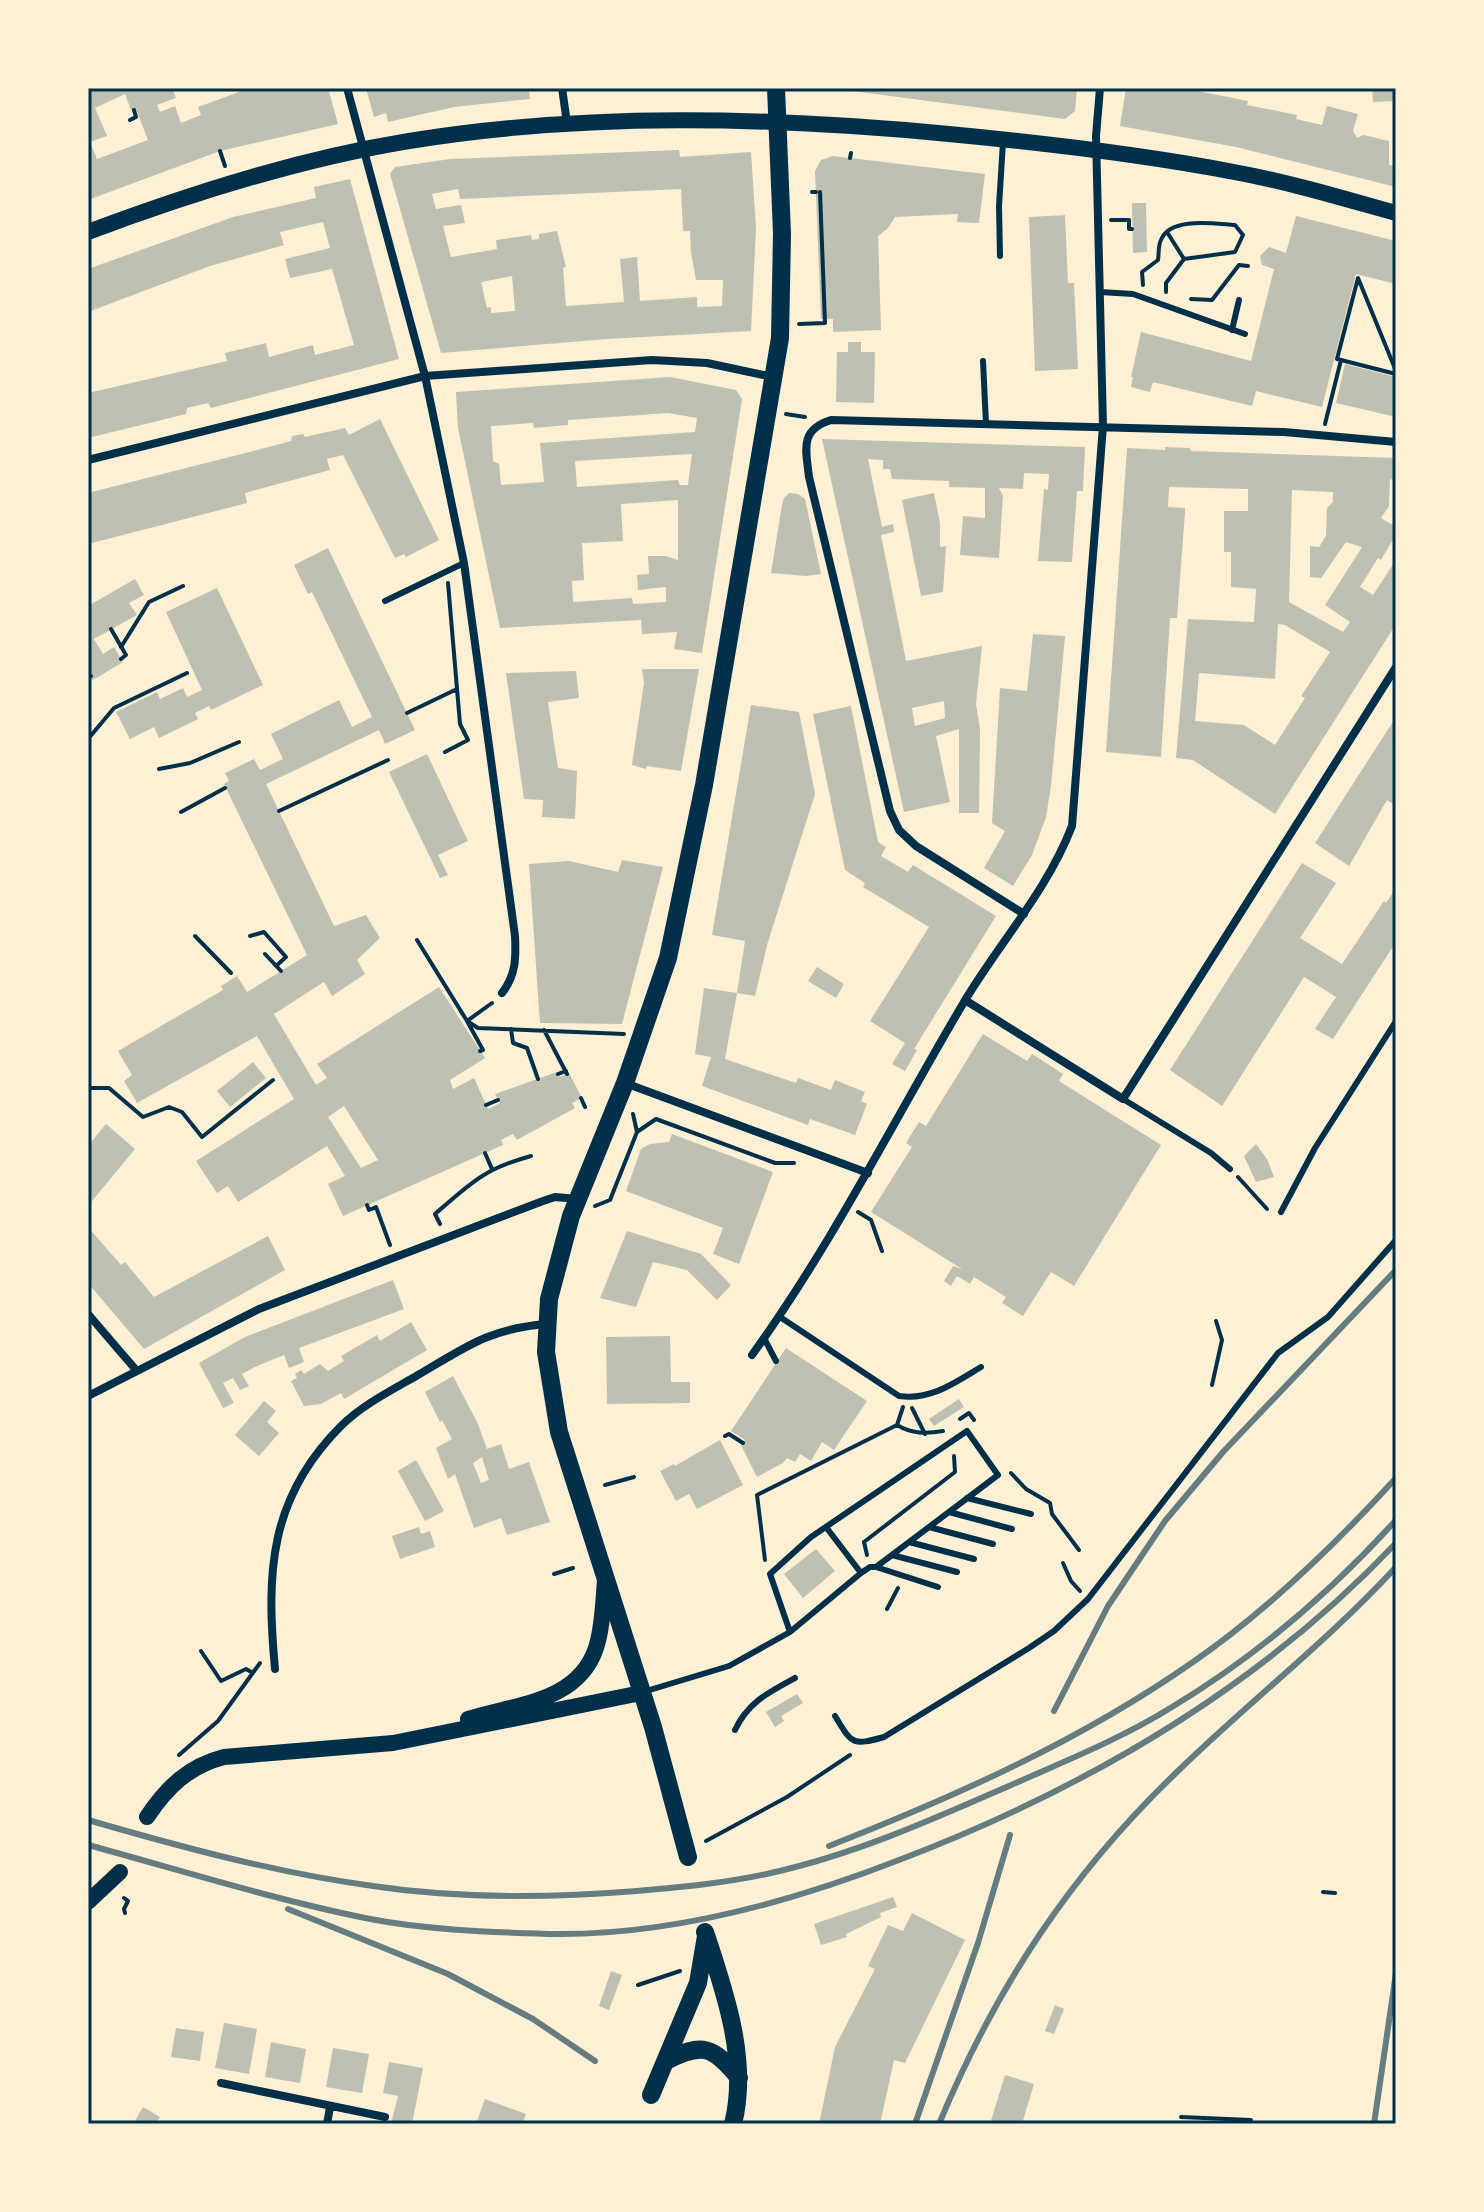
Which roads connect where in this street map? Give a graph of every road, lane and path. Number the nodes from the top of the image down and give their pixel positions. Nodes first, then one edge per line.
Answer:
1 (347, 88) edge
2 (562, 88) edge
3 (776, 88) edge
4 (1100, 88) edge
5 (134, 110) dead end
6 (130, 120) dead end
7 (778, 121) junction
8 (567, 123) junction
9 (1003, 139) junction
10 (363, 150) junction
11 (1097, 151) junction
12 (816, 192) dead end
13 (1396, 213) edge
14 (1126, 220) dead end
15 (1132, 229) dead end
16 (88, 232) edge
17 (1167, 232) junction
18 (1235, 252) junction
19 (1000, 256) dead end
20 (1184, 259) junction
21 (1239, 265) junction
22 (1248, 266) dead end
23 (1100, 292) junction
24 (1141, 296) junction
25 (1179, 297) dead end
26 (1239, 300) dead end
27 (815, 323) dead end
28 (1232, 330) junction
29 (1245, 334) dead end
30 (1341, 360) junction
31 (983, 361) dead end
32 (1396, 373) edge
33 (425, 376) junction
34 (773, 377) junction
35 (767, 411) junction
36 (831, 420) junction
37 (986, 424) junction
38 (1103, 426) junction
39 (1323, 434) junction
40 (1396, 442) edge
41 (88, 460) edge
42 (464, 563) junction
43 (447, 571) junction
44 (183, 586) dead end
45 (385, 601) dead end
46 (111, 629) dead end
47 (121, 647) junction
48 (121, 659) dead end
49 (1396, 667) edge
50 (187, 673) dead end
51 (457, 689) junction
52 (407, 713) dead end
53 (88, 739) edge
54 (239, 742) dead end
55 (445, 752) dead end
56 (388, 760) dead end
57 (159, 769) dead end
58 (225, 788) dead end
59 (279, 811) dead end
60 (181, 812) dead end
61 (1024, 914) junction
62 (195, 936) dead end
63 (250, 936) dead end
64 (417, 940) dead end
65 (265, 954) dead end
66 (276, 966) junction
67 (281, 971) dead end
68 (231, 973) dead end
69 (502, 993) dead end
70 (965, 1000) junction
71 (483, 1011) dead end
72 (467, 1021) junction
73 (1396, 1021) edge
74 (511, 1029) junction
75 (544, 1030) junction
76 (618, 1033) dead end
77 (480, 1051) dead end
78 (558, 1074) dead end
79 (538, 1079) dead end
80 (273, 1080) dead end
81 (625, 1083) junction
82 (88, 1088) edge
83 (581, 1098) dead end
84 (1123, 1099) junction
85 (498, 1100) dead end
86 (486, 1105) dead end
87 (585, 1107) dead end
88 (485, 1153) dead end
89 (531, 1156) dead end
90 (797, 1163) dead end
91 (492, 1169) junction
92 (1230, 1169) joint
93 (868, 1173) junction
94 (578, 1199) junction
95 (610, 1200) dead end
96 (367, 1205) dead end
97 (1281, 1212) dead end
98 (435, 1214) dead end
99 (861, 1214) dead end
100 (1272, 1214) dead end
101 (386, 1235) dead end
102 (1396, 1240) edge
103 (882, 1251) dead end
104 (88, 1314) edge
105 (780, 1317) junction
106 (1216, 1321) dead end
107 (547, 1324) junction
108 (764, 1338) junction
109 (752, 1355) dead end
110 (776, 1361) dead end
111 (981, 1367) dead end
112 (136, 1370) junction
113 (1212, 1385) dead end
114 (88, 1396) edge
115 (906, 1397) junction
116 (897, 1425) dead end
117 (925, 1434) dead end
118 (725, 1436) dead end
119 (743, 1443) dead end
120 (955, 1472) dead end
121 (634, 1477) dead end
122 (605, 1485) dead end
123 (967, 1498) junction
124 (1050, 1503) dead end
125 (949, 1512) junction
126 (1031, 1514) dead end
127 (826, 1527) junction
128 (929, 1527) junction
129 (1012, 1529) dead end
130 (864, 1542) dead end
131 (909, 1542) junction
132 (993, 1544) dead end
133 (1079, 1550) dead end
134 (892, 1555) junction
135 (974, 1559) dead end
136 (1063, 1563) dead end
137 (765, 1566) dead end
138 (876, 1567) junction
139 (573, 1568) dead end
140 (957, 1572) dead end
141 (861, 1573) junction
142 (554, 1574) dead end
143 (605, 1580) junction
144 (900, 1586) dead end
145 (938, 1587) dead end
146 (1088, 1599) junction
147 (887, 1609) dead end
148 (790, 1632) junction
149 (273, 1645) junction
150 (201, 1651) dead end
151 (275, 1669) dead end
152 (253, 1673) junction
153 (795, 1678) dead end
154 (641, 1693) junction
155 (835, 1716) dead end
156 (735, 1730) dead end
157 (441, 1735) junction
158 (850, 1755) dead end
159 (174, 1762) dead end
160 (147, 1817) dead end
161 (706, 1841) dead end
162 (688, 1857) dead end
163 (120, 1872) dead end
164 (1323, 1892) dead end
165 (1335, 1893) dead end
166 (124, 1898) dead end
167 (88, 1902) edge
168 (125, 1913) dead end
169 (682, 1970) dead end
170 (638, 1985) dead end
171 (666, 2061) junction
172 (739, 2078) junction
173 (221, 2083) dead end
174 (651, 2095) dead end
175 (330, 2107) junction
176 (385, 2117) dead end
177 (1181, 2117) dead end
178 (1251, 2120) dead end
179 (327, 2124) edge
180 (733, 2124) edge

1 - 10 street
2 - 8 street
3 - 7 main road
4 - 11 street
5 - 6 path
7 - 8 main road
7 - 9 main road
7 - 34 main road
8 - 10 main road
9 - 11 main road
9 - 19 lane
10 - 16 main road
10 - 33 street
11 - 13 main road
11 - 23 street
12 - 27 path
14 - 15 path
17 - 18 path
17 - 20 path
17 - 24 path
18 - 20 path
18 - 21 path
20 - 24 path
21 - 22 path
21 - 25 path
23 - 24 lane
23 - 38 street
24 - 28 lane
26 - 28 lane
28 - 29 lane
30 - 32 path
30 - 32 path
30 - 39 path
31 - 37 lane
33 - 34 street
33 - 41 street
33 - 42 street
34 - 35 main road
35 - 36 path
35 - 81 main road
36 - 37 street
36 - 61 street
37 - 38 street
38 - 39 street
38 - 61 street
39 - 40 street
42 - 43 lane
42 - 69 street
43 - 45 lane
43 - 51 path
44 - 47 path
46 - 47 path
47 - 48 path
49 - 84 street
50 - 53 path
51 - 52 path
51 - 55 path
54 - 57 path
56 - 59 path
58 - 60 path
61 - 70 street
62 - 68 path
63 - 66 path
64 - 72 path
65 - 66 path
66 - 67 path
70 - 84 street
70 - 93 street
71 - 72 path
72 - 74 path
72 - 77 path
73 - 97 lane
74 - 75 path
74 - 79 path
75 - 76 path
75 - 78 path
80 - 82 path
81 - 93 street
81 - 94 main road
83 - 87 path
84 - 92 lane
85 - 86 path
88 - 91 path
89 - 91 path
90 - 95 path
91 - 98 path
92 - 100 path
93 - 105 street
94 - 107 main road
94 - 112 street
96 - 101 path
99 - 103 path
102 - 146 lane
104 - 112 street
105 - 108 street
105 - 115 lane
106 - 113 path
107 - 143 main road
107 - 149 street
108 - 109 street
108 - 110 lane
111 - 115 lane
112 - 114 street
115 - 117 path
116 - 137 path
118 - 119 path
120 - 130 path
121 - 122 path
123 - 125 lane
123 - 126 lane
123 - 127 lane
124 - 133 path
125 - 128 lane
125 - 129 lane
127 - 141 lane
127 - 148 lane
128 - 131 lane
128 - 132 lane
131 - 134 lane
131 - 135 lane
134 - 138 lane
134 - 140 lane
136 - 146 path
138 - 141 lane
138 - 145 lane
139 - 142 path
141 - 148 lane
143 - 154 main road
143 - 157 main road
144 - 147 path
146 - 155 lane
148 - 154 lane
149 - 151 street
149 - 152 path
150 - 152 path
152 - 159 path
153 - 156 lane
154 - 157 main road
154 - 162 main road
157 - 160 main road
158 - 161 path
163 - 167 main road
164 - 165 path
166 - 168 path
169 - 170 path
171 - 172 main road
171 - 172 main road
171 - 174 main road
172 - 180 main road
173 - 175 street
175 - 176 street
175 - 179 street
177 - 178 path

